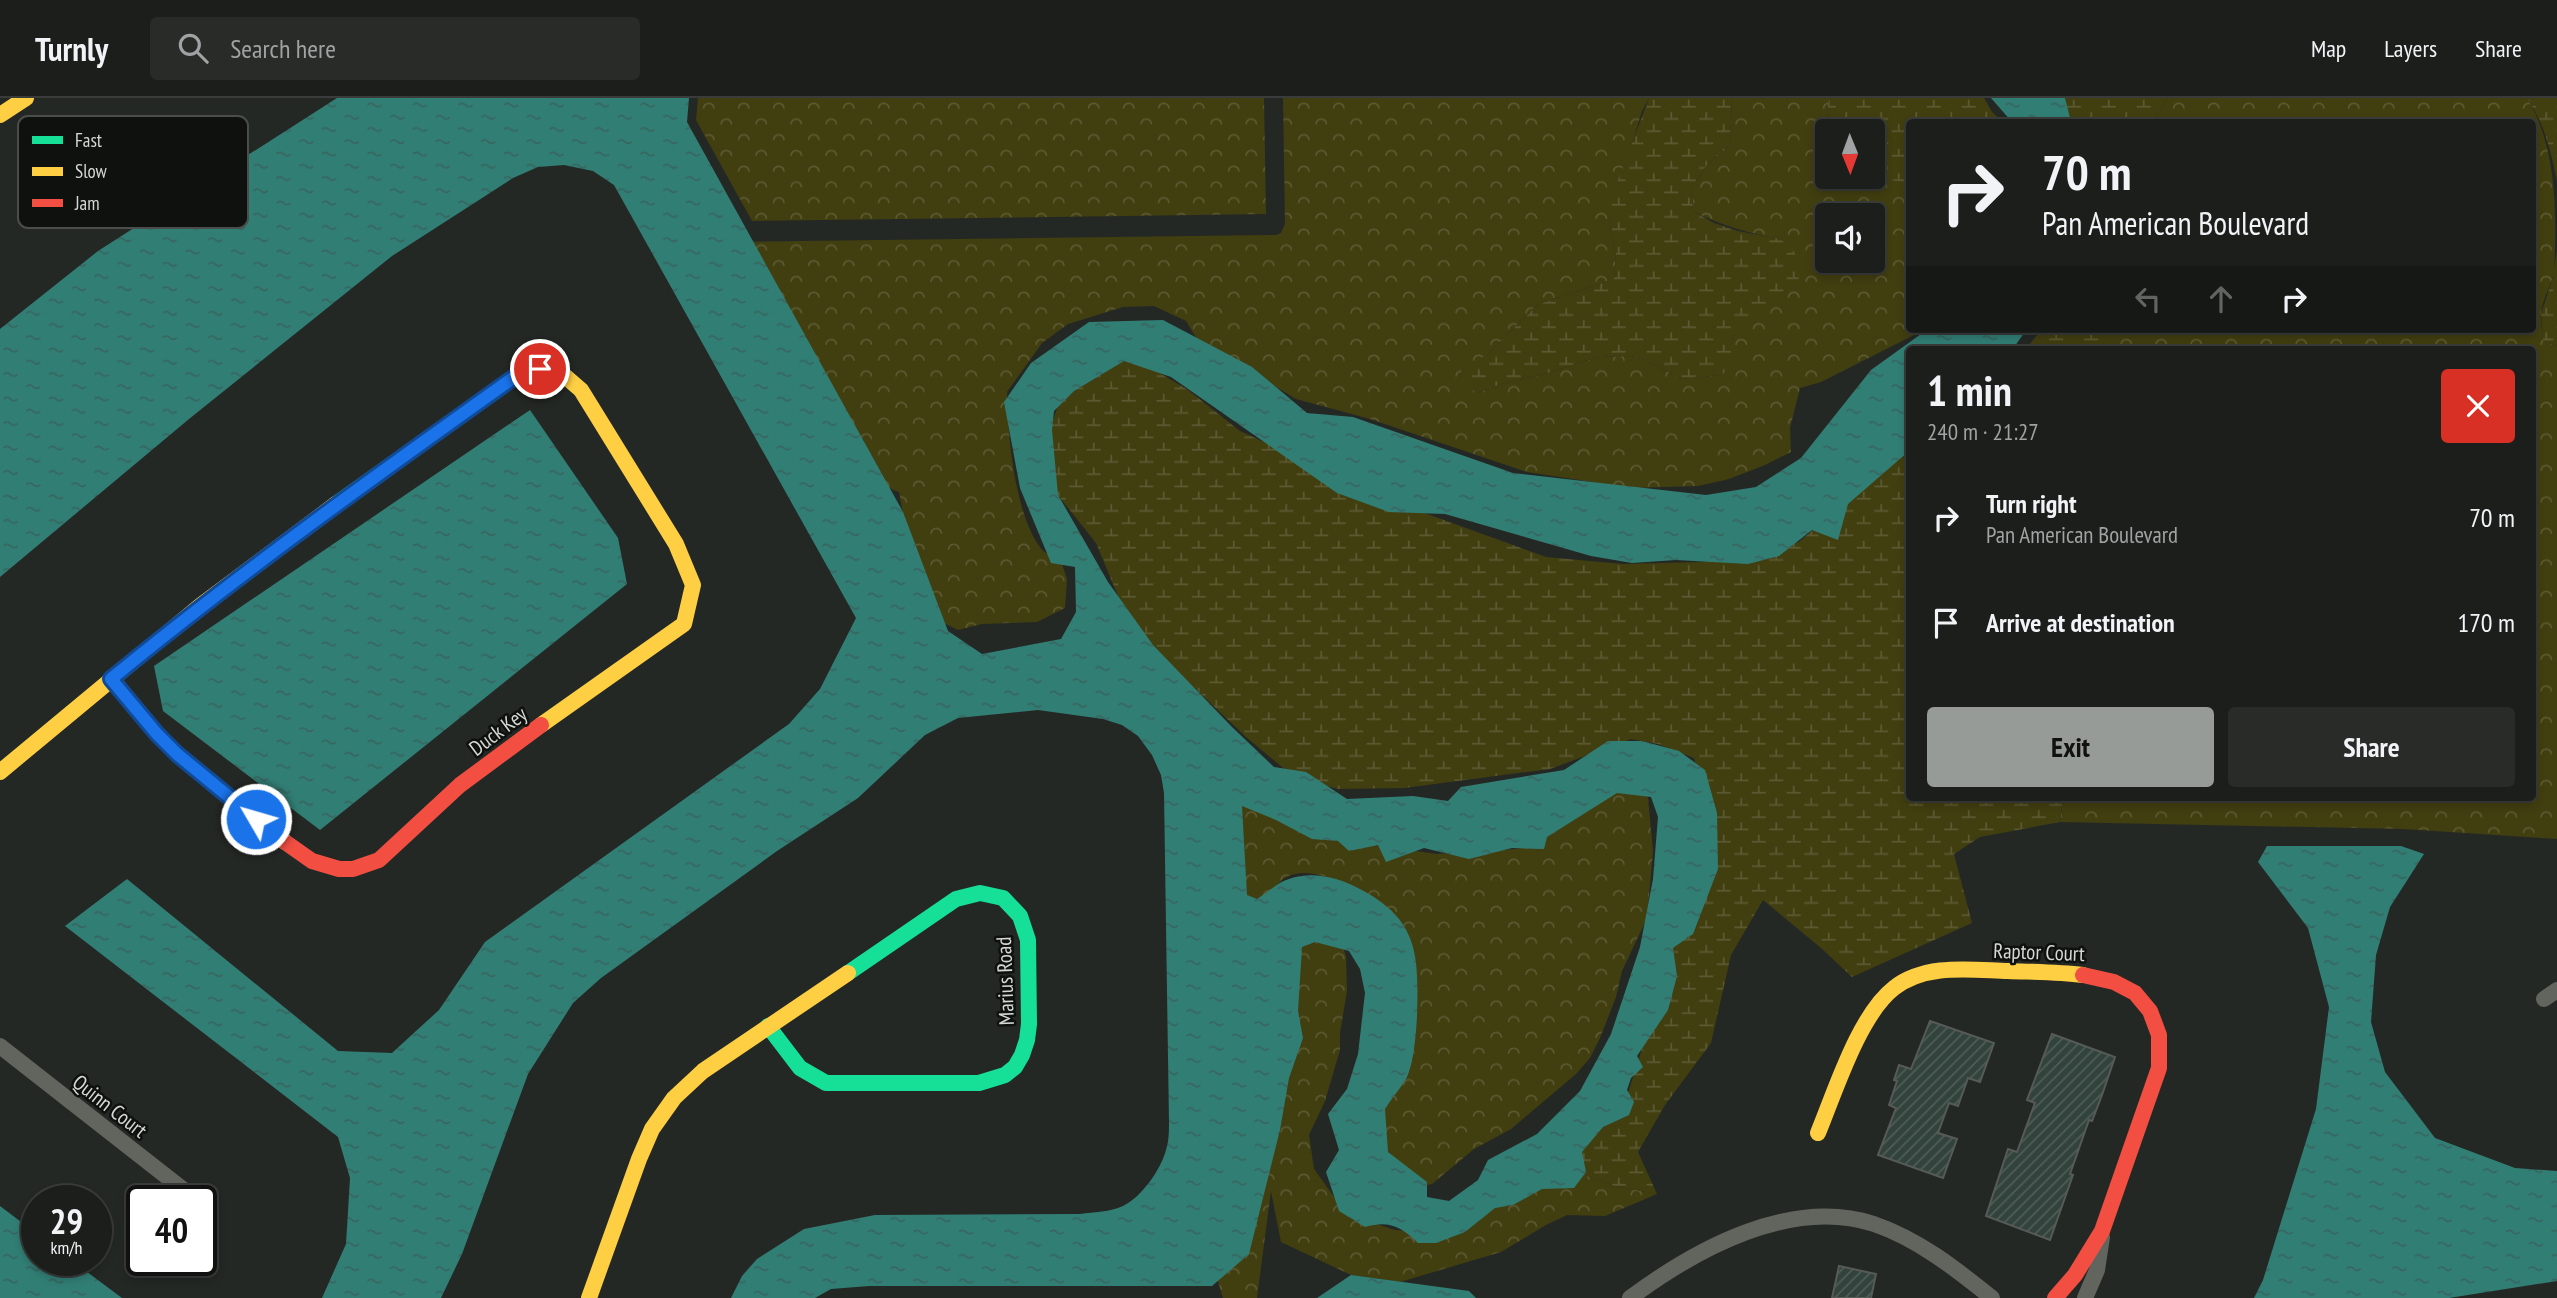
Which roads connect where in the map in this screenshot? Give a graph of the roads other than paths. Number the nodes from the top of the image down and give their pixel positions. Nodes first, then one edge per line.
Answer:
1 (26, 98) edge
2 (0, 115) edge
3 (111, 679) junction
4 (0, 772) edge
5 (768, 1026) junction
6 (0, 1046) edge
7 (1818, 1133) dead end
8 (177, 1185) edge
9 (2102, 1231) junction
10 (589, 1298) edge
11 (1630, 1298) edge
12 (1992, 1298) edge
13 (2055, 1298) edge
14 (2085, 1298) edge

1 - 2 street
3 - 3 street, Duck Key
3 - 4 street
5 - 5 street, Marius Road
5 - 10 street, Marius Road
6 - 8 street, Quinn Court
7 - 9 street, Raptor Court
9 - 13 street, Raptor Court
9 - 14 street, Raptor Court
11 - 12 street

